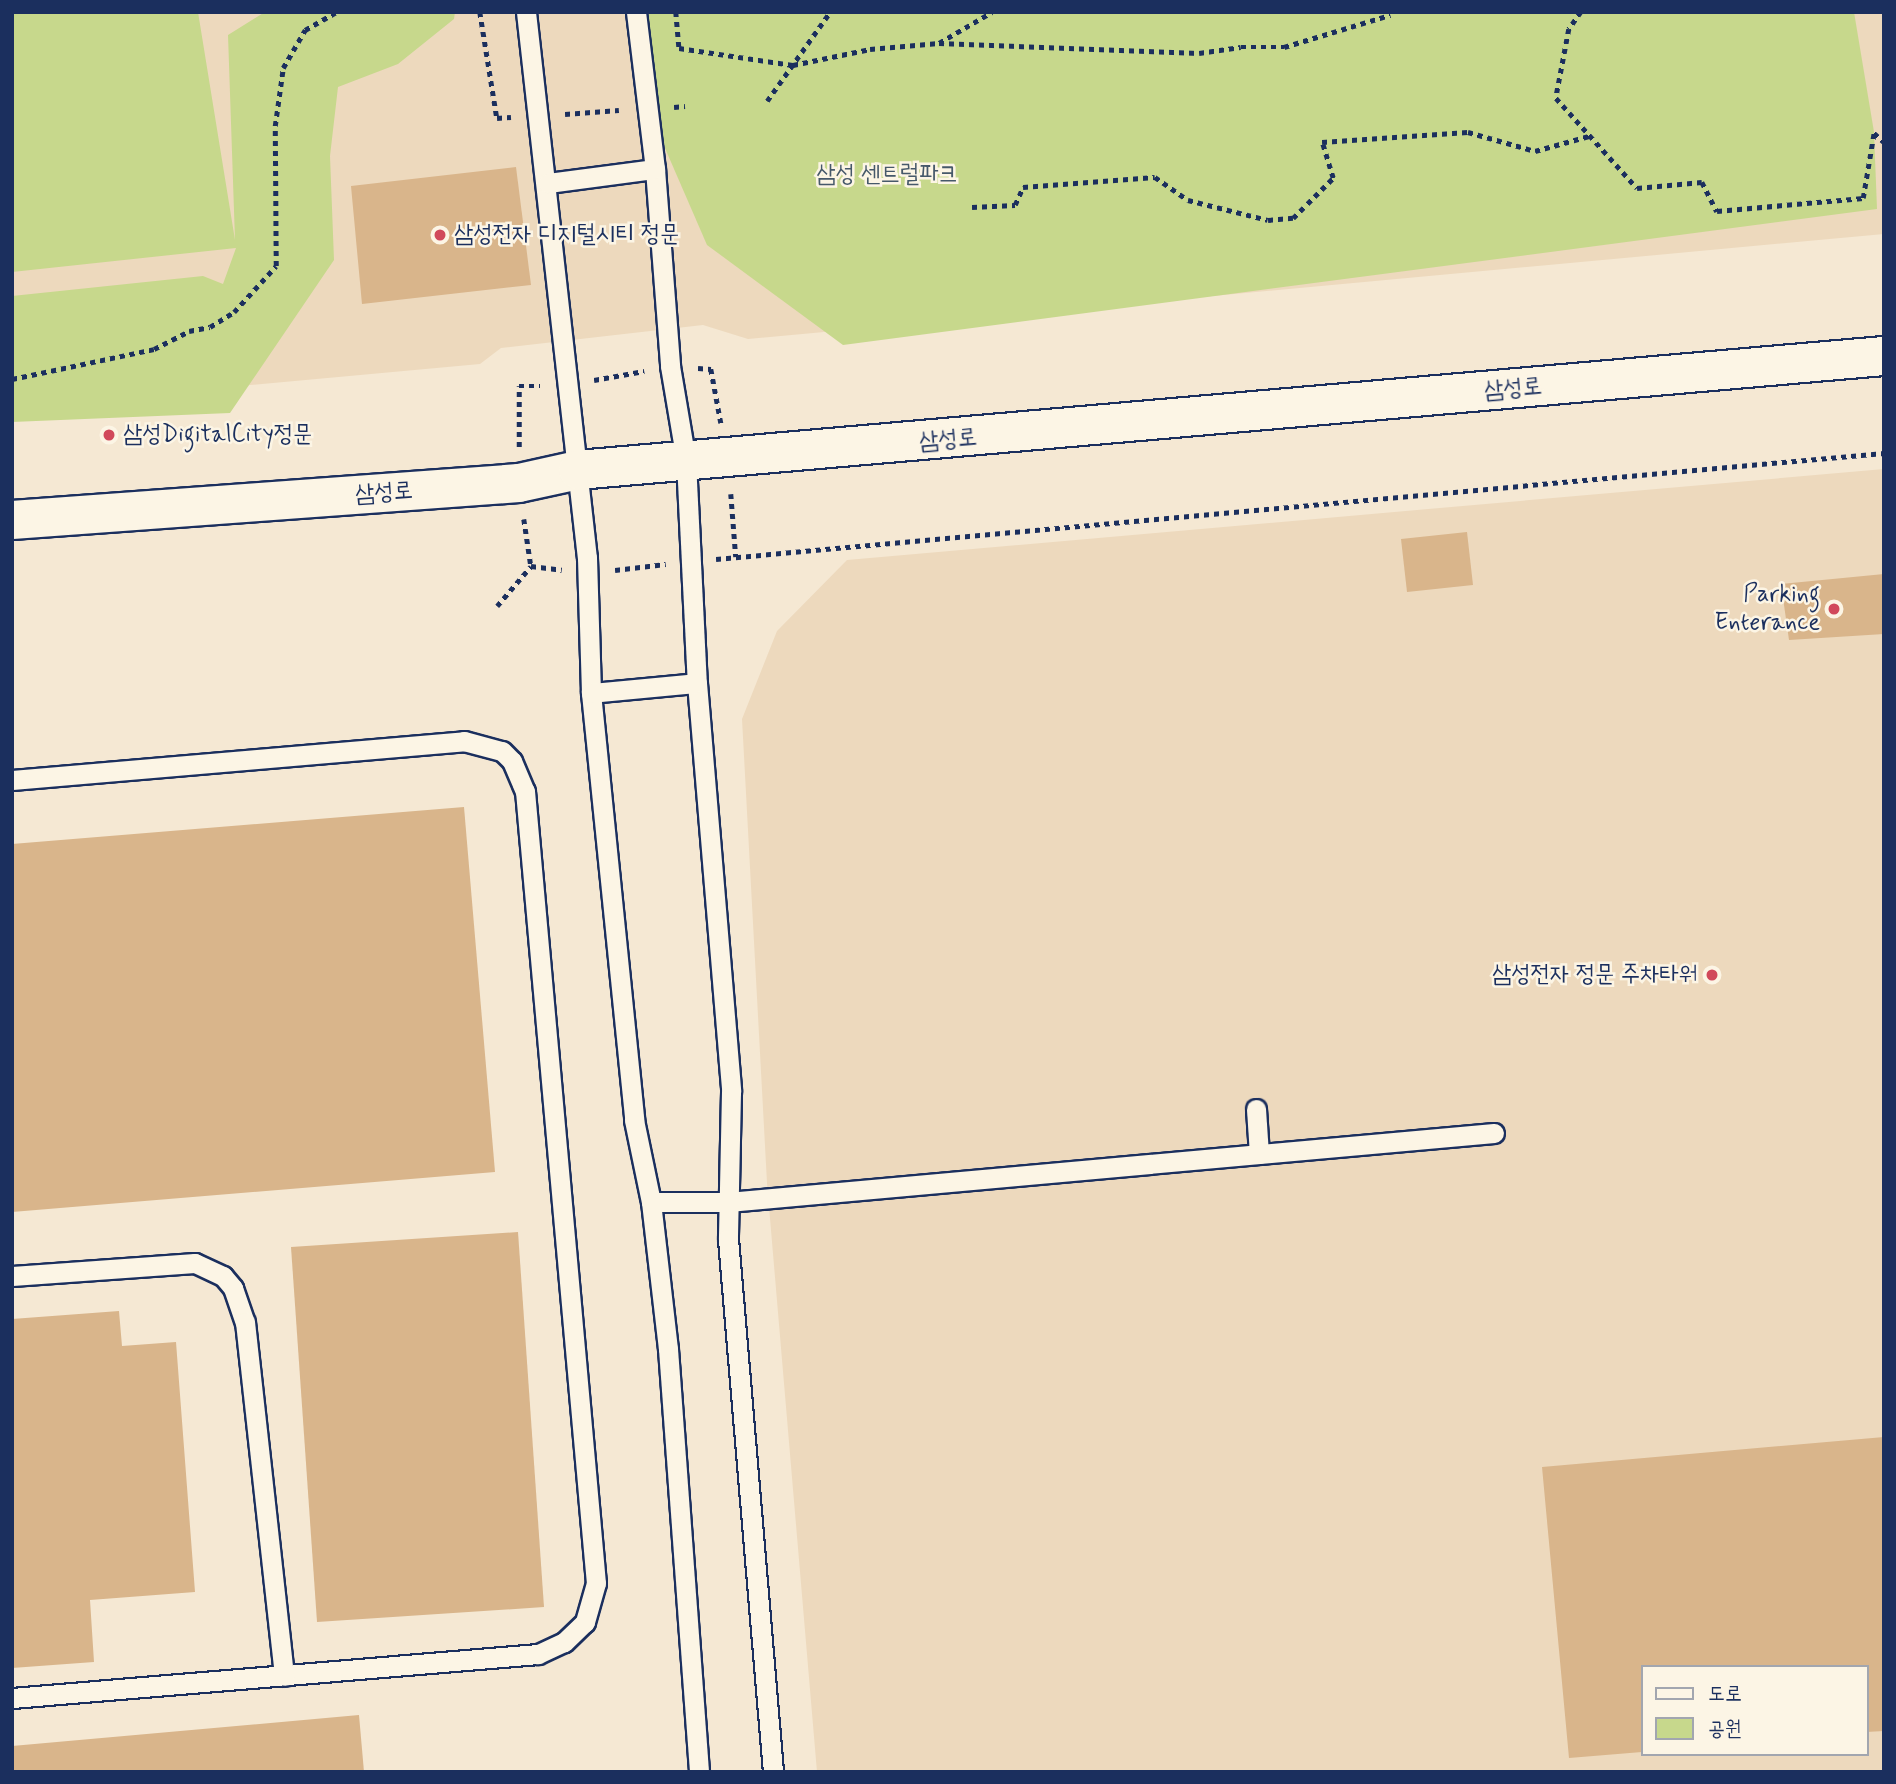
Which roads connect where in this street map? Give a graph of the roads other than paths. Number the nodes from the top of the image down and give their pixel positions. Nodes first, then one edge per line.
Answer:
1 (526, 12) edge
2 (636, 12) edge
3 (655, 169) junction
4 (548, 183) junction
5 (1884, 356) edge
6 (686, 461) junction
7 (578, 470) junction
8 (12, 520) edge
9 (698, 683) junction
10 (591, 693) junction
11 (12, 780) edge
12 (1256, 1109) dead end
13 (1494, 1133) dead end
14 (1259, 1154) junction
15 (651, 1202) junction
16 (728, 1202) junction
17 (12, 1276) edge
18 (284, 1676) junction
19 (12, 1698) edge
20 (699, 1772) edge
21 (773, 1772) edge

1 - 4 lane
2 - 3 lane
3 - 4 lane
3 - 6 lane
4 - 7 lane
5 - 6 street, 삼성로
6 - 7 street, 삼성로
6 - 9 lane
7 - 8 street, 삼성로
7 - 10 lane
9 - 10 lane
9 - 16 lane
10 - 15 lane
11 - 18 lane
12 - 14 lane
13 - 14 lane
14 - 16 lane
15 - 16 lane
15 - 20 lane
16 - 21 lane
17 - 18 lane
18 - 19 lane

